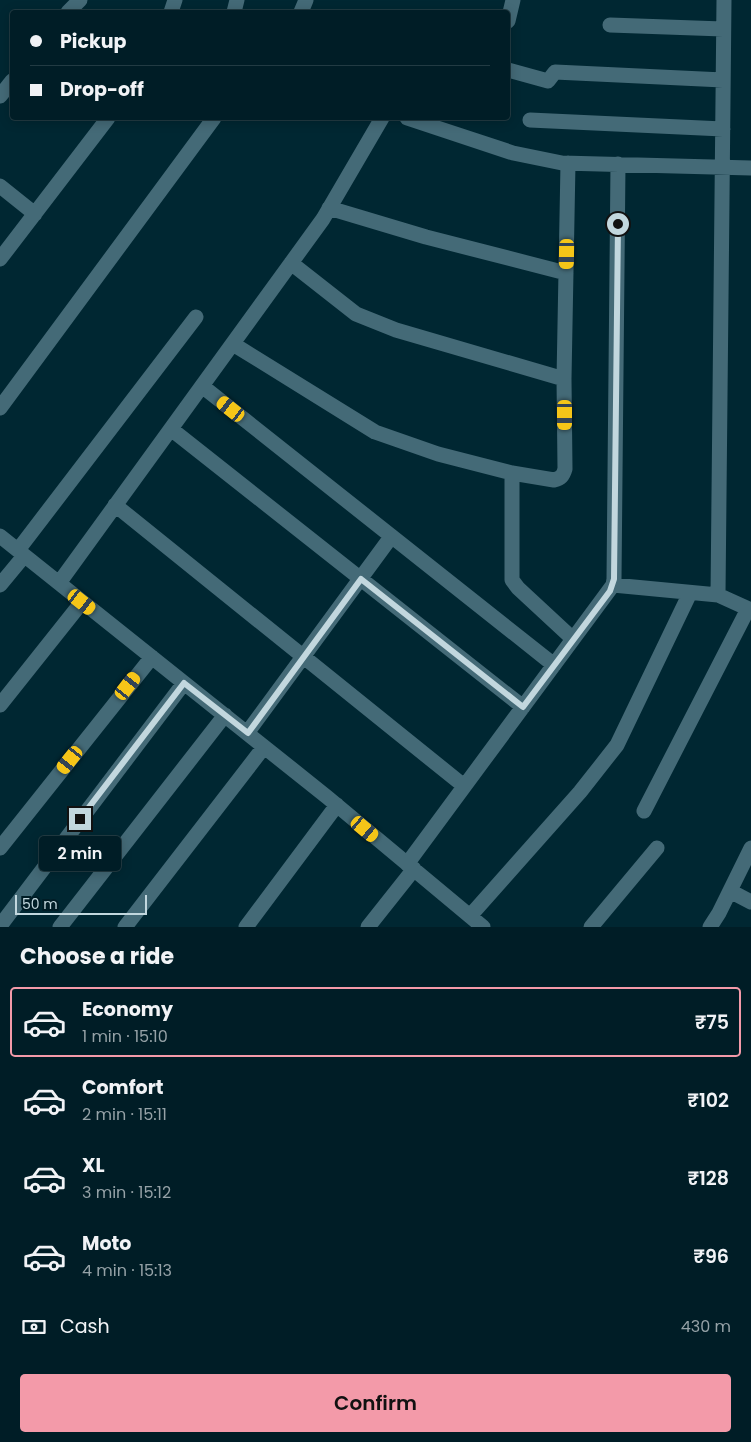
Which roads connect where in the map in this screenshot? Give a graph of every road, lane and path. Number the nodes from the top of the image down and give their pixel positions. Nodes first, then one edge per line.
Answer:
1 (80, 0) edge
2 (513, 0) edge
3 (724, 0) edge
4 (70, 10) edge
5 (510, 13) edge
6 (610, 25) dead end
7 (723, 29) junction
8 (510, 71) edge
9 (723, 80) junction
10 (10, 84) edge
11 (0, 96) edge
12 (106, 120) edge
13 (213, 120) edge
14 (381, 120) edge
15 (413, 120) edge
16 (530, 120) dead end
17 (723, 129) junction
18 (568, 163) junction
19 (618, 164) junction
20 (723, 167) junction
21 (751, 168) edge
22 (0, 186) edge
23 (329, 208) junction
24 (35, 214) junction
25 (0, 259) edge
26 (291, 263) junction
27 (566, 273) junction
28 (196, 317) dead end
29 (232, 344) junction
30 (564, 379) junction
31 (202, 386) junction
32 (0, 408) edge
33 (171, 428) junction
34 (512, 473) junction
35 (115, 505) junction
36 (0, 536) edge
37 (391, 537) junction
38 (21, 553) junction
39 (361, 579) junction
40 (59, 583) junction
41 (0, 585) edge
42 (613, 585) junction
43 (690, 592) junction
44 (718, 595) junction
45 (82, 602) junction
46 (749, 610) edge
47 (573, 638) junction
48 (152, 657) junction
49 (303, 657) junction
50 (554, 665) junction
51 (184, 683) junction
52 (0, 705) edge
53 (523, 707) junction
54 (225, 715) junction
55 (248, 733) junction
56 (264, 746) junction
57 (464, 786) junction
58 (337, 805) junction
59 (644, 811) dead end
60 (0, 848) edge
61 (657, 848) dead end
62 (751, 848) edge
63 (410, 866) junction
64 (730, 891) junction
65 (751, 902) edge
66 (470, 916) junction
67 (0, 926) edge
68 (60, 927) edge
69 (125, 927) edge
70 (246, 927) edge
71 (368, 927) edge
72 (483, 927) edge
73 (591, 927) edge
74 (710, 927) edge

1 - 4 street
2 - 5 street
3 - 7 street
6 - 7 street
7 - 9 street
8 - 9 street
9 - 17 street
10 - 11 street
12 - 24 street
13 - 32 street
14 - 23 street
15 - 18 street
16 - 17 street
17 - 20 street
18 - 19 street
18 - 27 street
19 - 20 street
19 - 42 street
20 - 21 street
20 - 44 street
22 - 24 street
23 - 26 street
23 - 27 street
24 - 25 street
26 - 29 street
26 - 30 street
27 - 30 street
28 - 38 street
29 - 31 street
29 - 34 street
30 - 34 street
31 - 33 street
31 - 37 street
33 - 35 street
33 - 39 street
34 - 47 street
35 - 40 street
35 - 49 street
36 - 38 street
37 - 39 street
37 - 50 street
38 - 40 street
38 - 41 street
39 - 49 street
39 - 53 street
40 - 45 street
42 - 43 street
42 - 47 street
43 - 44 street
43 - 66 street
44 - 46 street
45 - 48 street
45 - 52 street
46 - 59 street
47 - 50 street
48 - 51 street
48 - 60 street
49 - 55 street
49 - 57 street
50 - 53 street
51 - 54 street
51 - 67 street
53 - 57 street
54 - 55 street
54 - 68 street
55 - 56 street
56 - 58 street
56 - 69 street
57 - 63 street
58 - 63 street
58 - 70 street
61 - 73 street
62 - 64 street
63 - 66 street
63 - 71 street
64 - 65 street
64 - 74 street
66 - 72 street

